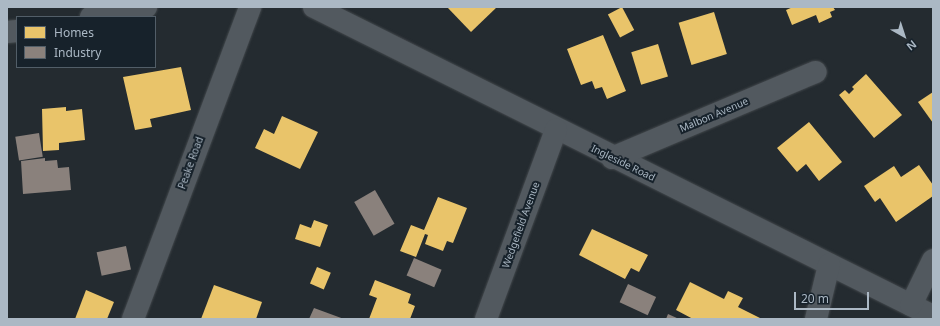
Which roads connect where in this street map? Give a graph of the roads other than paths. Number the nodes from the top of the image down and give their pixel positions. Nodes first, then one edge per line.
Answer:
1 (146, 7) edge
2 (250, 7) edge
3 (314, 7) edge
4 (96, 16) edge
5 (816, 72) dead end
6 (556, 130) junction
7 (612, 158) junction
8 (933, 260) edge
9 (830, 265) junction
10 (911, 305) junction
11 (933, 316) edge
12 (134, 319) edge
13 (486, 319) edge
14 (816, 319) edge

1 - 4 street
2 - 12 street, Peake Road
3 - 6 street, Ingleside Road
5 - 7 street, Malbon Avenue
6 - 7 street, Ingleside Road
6 - 13 street, Wedgefield Avenue
7 - 9 street, Ingleside Road
8 - 10 street
9 - 10 street, Ingleside Road
9 - 14 street
10 - 11 street, Ingleside Road

